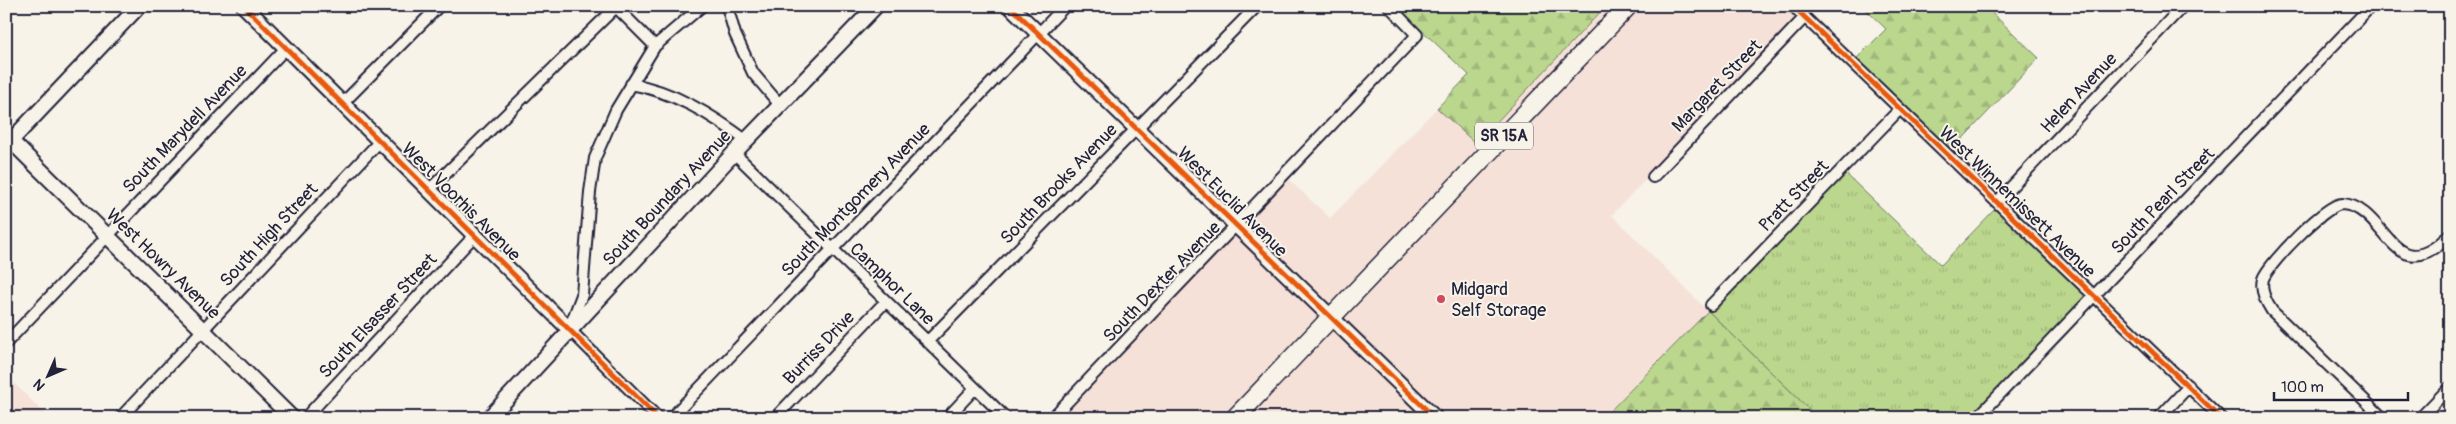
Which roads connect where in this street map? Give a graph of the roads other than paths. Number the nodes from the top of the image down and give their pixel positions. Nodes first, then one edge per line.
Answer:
1 (139, 6) edge
2 (244, 6) edge
3 (439, 6) edge
4 (702, 6) edge
5 (727, 6) edge
6 (876, 6) edge
7 (1010, 6) edge
8 (1065, 6) edge
9 (1257, 6) edge
10 (1389, 6) edge
11 (1628, 6) edge
12 (1793, 6) edge
13 (2183, 6) edge
14 (2371, 6) edge
15 (615, 7) edge
16 (1804, 17) junction
17 (1038, 34) junction
18 (655, 46) junction
19 (286, 48) junction
20 (631, 84) junction
21 (342, 104) junction
22 (780, 105) junction
23 (1900, 109) junction
24 (1137, 127) junction
25 (8, 141) edge
26 (380, 141) junction
27 (747, 141) junction
28 (734, 153) junction
29 (1653, 176) dead end
30 (429, 190) junction
31 (1998, 202) junction
32 (1236, 224) junction
33 (2450, 234) edge
34 (107, 235) junction
35 (475, 236) junction
36 (832, 248) junction
37 (2094, 295) junction
38 (886, 301) junction
39 (1711, 305) dead end
40 (1330, 318) junction
41 (203, 329) junction
42 (569, 329) junction
43 (928, 342) junction
44 (6, 343) edge
45 (2189, 386) junction
46 (2450, 387) edge
47 (975, 388) junction
48 (1239, 416) edge
49 (120, 418) edge
50 (292, 418) edge
51 (305, 418) edge
52 (488, 418) edge
53 (658, 418) edge
54 (671, 418) edge
55 (775, 418) edge
56 (947, 418) edge
57 (1006, 418) edge
58 (1052, 418) edge
59 (1435, 418) edge
60 (1977, 418) edge
61 (2159, 418) edge
62 (2221, 418) edge
63 (2382, 418) edge
64 (2420, 418) edge

1 - 25 street
2 - 19 street, West Voorhis Avenue
3 - 21 street
4 - 18 street
5 - 22 street
6 - 22 street, South Boundary Avenue
7 - 17 street, West Euclid Avenue
8 - 17 street, South Montgomery Avenue
9 - 24 street, South Brooks Avenue
10 - 32 street, South Dexter Avenue
11 - 40 highway, SR 15A
12 - 16 street, West Winnemissett Avenue
13 - 31 street, Helen Avenue
14 - 37 street, South Pearl Street
15 - 18 street
15 - 30 street
16 - 23 street, West Winnemissett Avenue
16 - 29 street, Margaret Street
17 - 24 street, West Euclid Avenue
17 - 36 street, South Montgomery Avenue
18 - 20 street
19 - 21 street, West Voorhis Avenue
19 - 34 street, South Marydell Avenue
20 - 27 street
20 - 42 street
21 - 26 street, West Voorhis Avenue
22 - 27 street, South Boundary Avenue
23 - 31 street, West Winnemissett Avenue
23 - 39 street, Pratt Street
24 - 32 street, West Euclid Avenue
24 - 43 street, South Brooks Avenue
25 - 34 street, West Howry Avenue
26 - 30 street, West Voorhis Avenue
26 - 41 street, South High Street
27 - 28 street, South Boundary Avenue
28 - 36 street, Camphor Lane
28 - 42 street, South Boundary Avenue
30 - 35 street, West Voorhis Avenue
31 - 37 street, West Winnemissett Avenue
32 - 40 street, West Euclid Avenue
32 - 58 street, South Dexter Avenue
33 - 63 street
34 - 41 street, West Howry Avenue
34 - 44 street, South Marydell Avenue
35 - 42 street, West Voorhis Avenue
35 - 51 street, South Elsasser Street
36 - 38 street, Camphor Lane
36 - 54 street, South Montgomery Avenue
37 - 45 street, West Winnemissett Avenue
37 - 60 street, South Pearl Street
38 - 43 street, Camphor Lane
38 - 55 street, Burriss Drive
40 - 48 highway, SR 15A
40 - 59 street, West Euclid Avenue
41 - 49 street, South High Street
41 - 50 street, West Howry Avenue
42 - 52 street, South Boundary Avenue
42 - 53 street, West Voorhis Avenue
43 - 47 street, Camphor Lane
45 - 61 street
45 - 62 street, West Winnemissett Avenue
46 - 64 street
47 - 56 street
47 - 57 street, Camphor Lane

